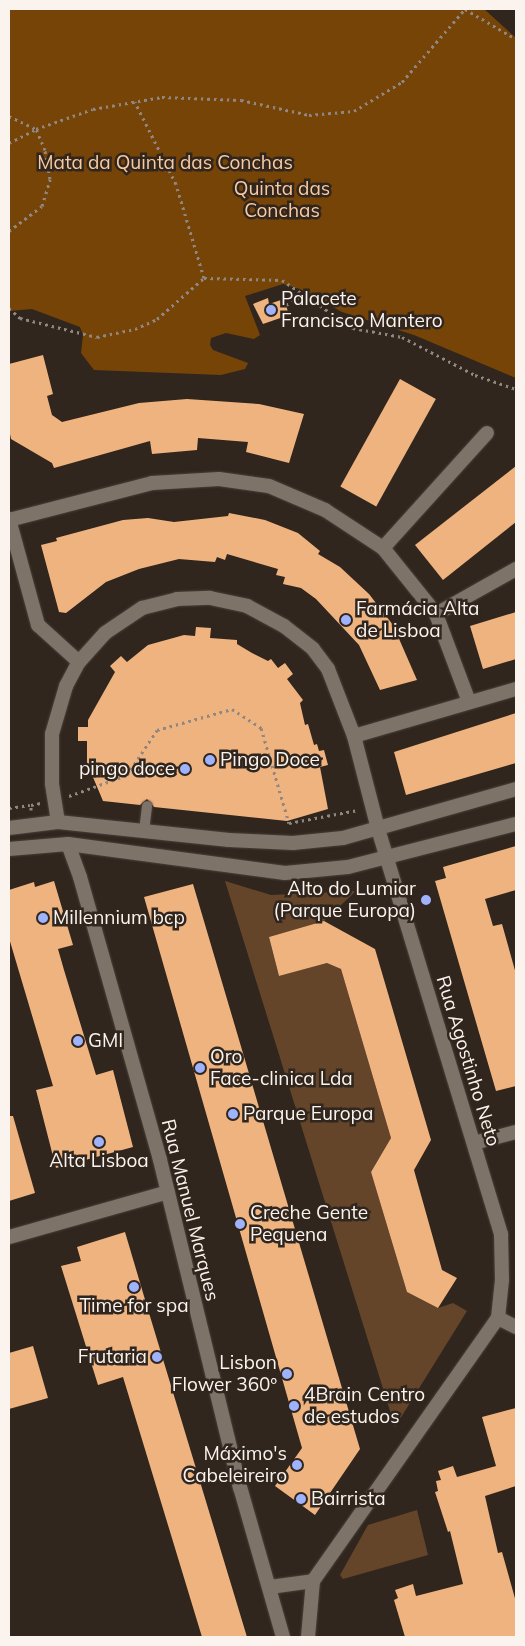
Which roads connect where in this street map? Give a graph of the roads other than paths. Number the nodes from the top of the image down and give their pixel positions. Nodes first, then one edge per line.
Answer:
1 (487, 433) dead end
2 (9, 520) edge
3 (383, 548) junction
4 (516, 569) edge
5 (436, 614) junction
6 (79, 662) junction
7 (516, 689) edge
8 (469, 702) junction
9 (354, 736) junction
10 (516, 789) edge
11 (147, 806) dead end
12 (58, 822) junction
13 (516, 824) edge
14 (9, 828) edge
15 (378, 829) junction
16 (144, 831) junction
17 (68, 844) junction
18 (9, 849) edge
19 (387, 858) junction
20 (516, 1132) edge
21 (474, 1143) junction
22 (168, 1192) junction
23 (9, 1237) edge
24 (498, 1318) junction
25 (516, 1327) edge
26 (313, 1581) junction
27 (270, 1586) junction
28 (283, 1637) edge
29 (308, 1637) edge

1 - 3 street
2 - 3 street
2 - 6 street
3 - 5 street
4 - 5 street
5 - 8 street
6 - 9 street, Rua Agostinho Neto
6 - 12 street, Rua Manuel Marques
7 - 8 street
8 - 9 street
9 - 15 street, Rua Agostinho Neto
10 - 15 street
11 - 16 lane
12 - 14 street
12 - 16 street
12 - 17 street, Rua Manuel Marques
13 - 19 street
15 - 16 street
15 - 19 street, Rua Agostinho Neto
17 - 18 street
17 - 19 street
17 - 22 street, Rua Manuel Marques
19 - 21 street, Rua Agostinho Neto
20 - 21 street
21 - 24 street, Rua Agostinho Neto
22 - 23 street
22 - 27 street, Rua Manuel Marques
24 - 25 street
24 - 26 street, Rua Agostinho Neto
26 - 27 street
26 - 29 street
27 - 28 street, Rua Manuel Marques

